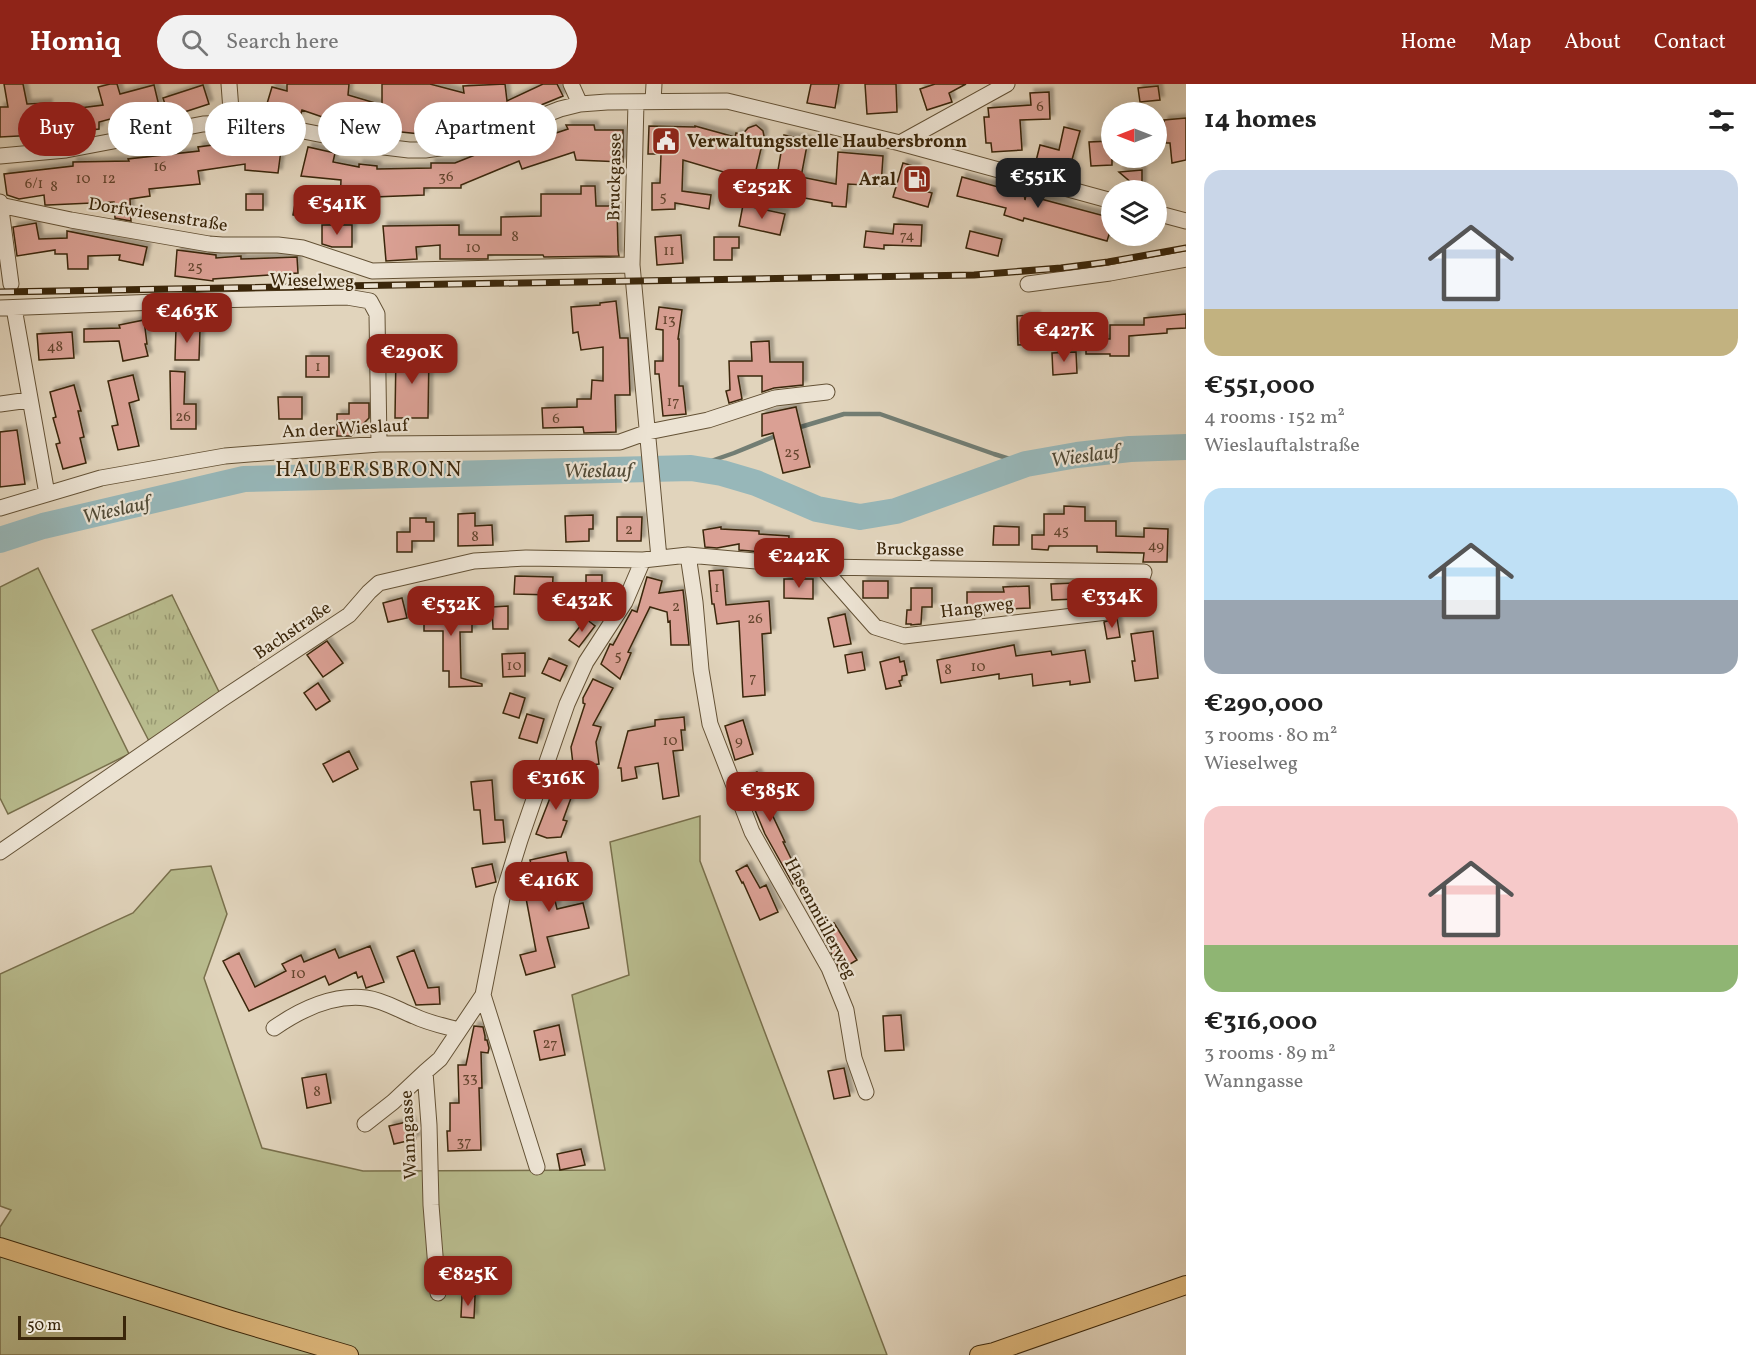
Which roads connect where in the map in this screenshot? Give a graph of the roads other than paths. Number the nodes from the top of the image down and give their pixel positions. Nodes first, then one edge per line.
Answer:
1 (229, 84) edge
2 (571, 84) edge
3 (654, 84) edge
4 (1007, 84) edge
5 (653, 101) junction
6 (230, 102) edge
7 (636, 102) junction
8 (580, 104) junction
9 (205, 124) edge
10 (306, 132) edge
11 (900, 143) junction
12 (0, 156) edge
13 (1101, 198) edge
14 (0, 203) edge
15 (1167, 215) edge
16 (1185, 219) edge
17 (1186, 260) edge
18 (632, 265) junction
19 (11, 284) dead end
20 (1028, 284) dead end
21 (7, 308) edge
22 (827, 392) dead end
23 (29, 400) junction
24 (0, 404) edge
25 (649, 438) junction
26 (379, 444) junction
27 (47, 494) junction
28 (0, 508) edge
29 (688, 555) junction
30 (659, 558) junction
31 (643, 560) junction
32 (822, 567) junction
33 (1144, 572) joint
34 (0, 852) edge
35 (483, 995) junction
36 (274, 1028) dead end
37 (459, 1030) junction
38 (424, 1072) junction
39 (866, 1092) dead end
40 (365, 1124) dead end
41 (537, 1167) dead end
42 (0, 1247) edge
43 (1186, 1285) edge
44 (438, 1293) dead end
45 (349, 1355) edge
46 (979, 1355) edge

1 - 6 street
2 - 8 street
3 - 5 street
4 - 11 street
5 - 7 street
5 - 11 street
7 - 8 street
7 - 18 street, Bruckgasse
8 - 10 street
9 - 12 street
11 - 13 street
14 - 18 street, Dorfwiesenstraße
14 - 19 street, Dorfwiesenstraße
15 - 16 street
17 - 20 street
18 - 25 street, Bruckgasse
21 - 23 street
21 - 26 street, Wieselweg
22 - 25 street
23 - 24 street
23 - 27 street
25 - 26 street, An der Wieslauf
25 - 30 street, Bruckgasse
26 - 27 street, An der Wieslauf
27 - 28 street, An der Wieslauf
29 - 30 street, Bruckgasse
29 - 32 street, Bruckgasse
29 - 39 street, Hasenmüllerweg
30 - 31 street, Bruckgasse
31 - 34 street, Bachstraße
31 - 35 street, Wanngasse
32 - 33 street, Bruckgasse
32 - 33 street, Hangweg
35 - 37 street, Wanngasse
35 - 41 street, Wanngasse
36 - 37 street
37 - 38 street, Wanngasse
38 - 40 street
38 - 44 street, Wanngasse
42 - 45 main road
43 - 46 main road

